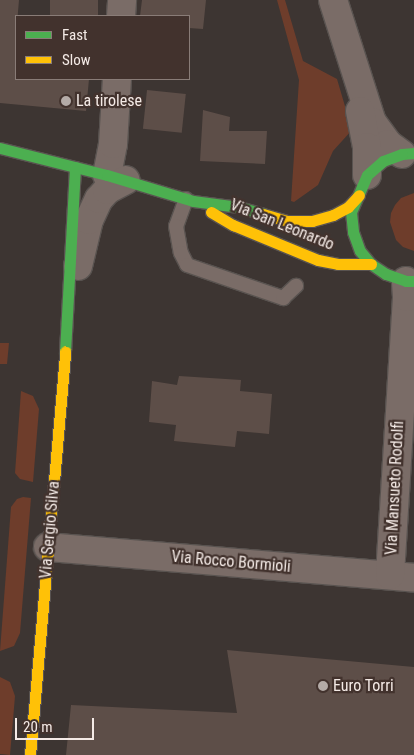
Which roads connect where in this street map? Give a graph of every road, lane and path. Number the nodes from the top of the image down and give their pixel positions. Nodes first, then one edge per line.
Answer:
1 (122, 0) edge
2 (334, 0) edge
3 (121, 15) edge
4 (348, 48) junction
5 (117, 80) edge
6 (0, 148) edge
7 (408, 154) edge
8 (75, 166) junction
9 (116, 178) junction
10 (363, 185) junction
11 (186, 198) junction
12 (371, 264) junction
13 (410, 281) edge
14 (296, 286) dead end
15 (69, 304) junction
16 (48, 547) junction
17 (402, 577) edge
18 (30, 755) edge

1 - 3 street
2 - 4 street
4 - 7 street
4 - 10 street
5 - 9 street
6 - 8 main road, Via San Leonardo
7 - 10 main road, Via San Leonardo
8 - 9 main road, Via San Leonardo
8 - 15 main road, Via Sergio Silva
9 - 11 main road, Via San Leonardo
9 - 15 street, Via Sergio Silva
10 - 11 main road, Via San Leonardo
10 - 12 main road
11 - 12 main road, Via San Leonardo
11 - 14 lane
12 - 13 main road
13 - 17 street, Via Mansueto Rodolfi
15 - 16 main road, Via Sergio Silva
16 - 17 street, Via Rocco Bormioli
16 - 18 main road, Via Sergio Silva

